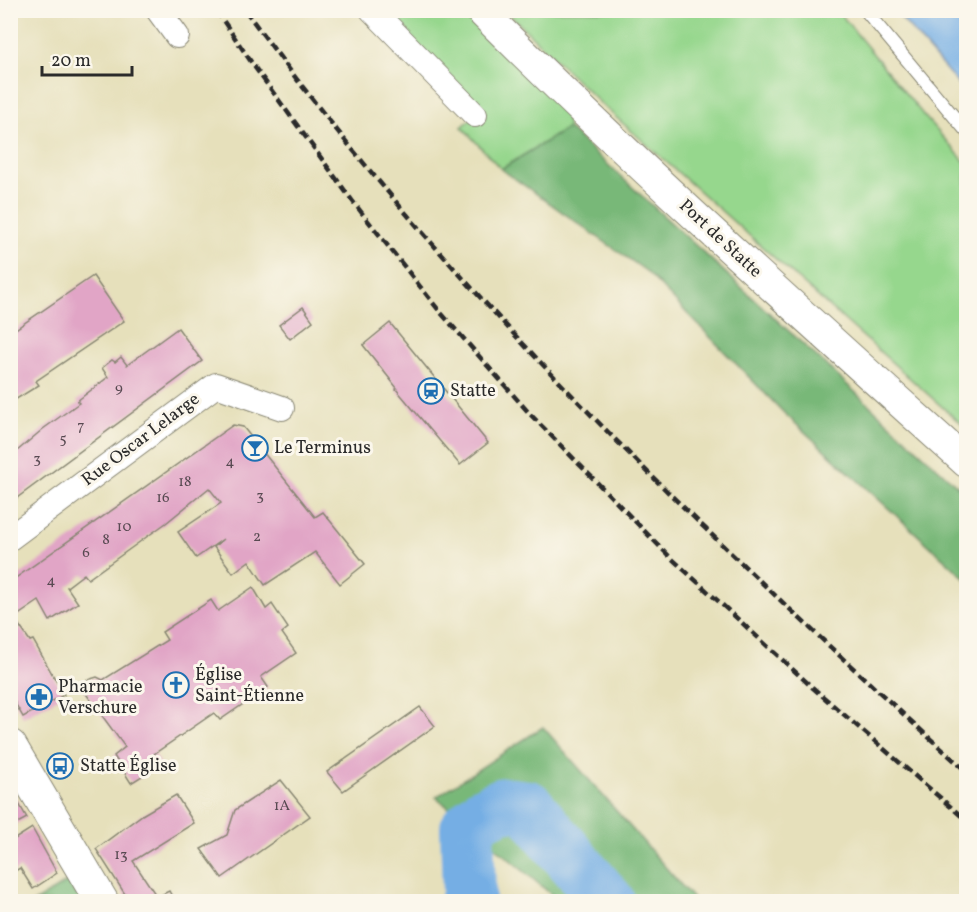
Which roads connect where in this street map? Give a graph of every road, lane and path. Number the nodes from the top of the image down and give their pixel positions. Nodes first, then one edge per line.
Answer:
1 (158, 10) edge
2 (372, 10) edge
3 (480, 10) edge
4 (865, 10) edge
5 (177, 36) dead end
6 (475, 115) dead end
7 (966, 131) edge
8 (282, 408) dead end
9 (966, 462) edge
10 (10, 538) edge
11 (10, 746) edge
12 (102, 902) edge

1 - 5 street
2 - 6 street
3 - 9 street, Port de Statte
4 - 7 lane
8 - 10 street, Rue Oscar Lelarge
11 - 12 main road

